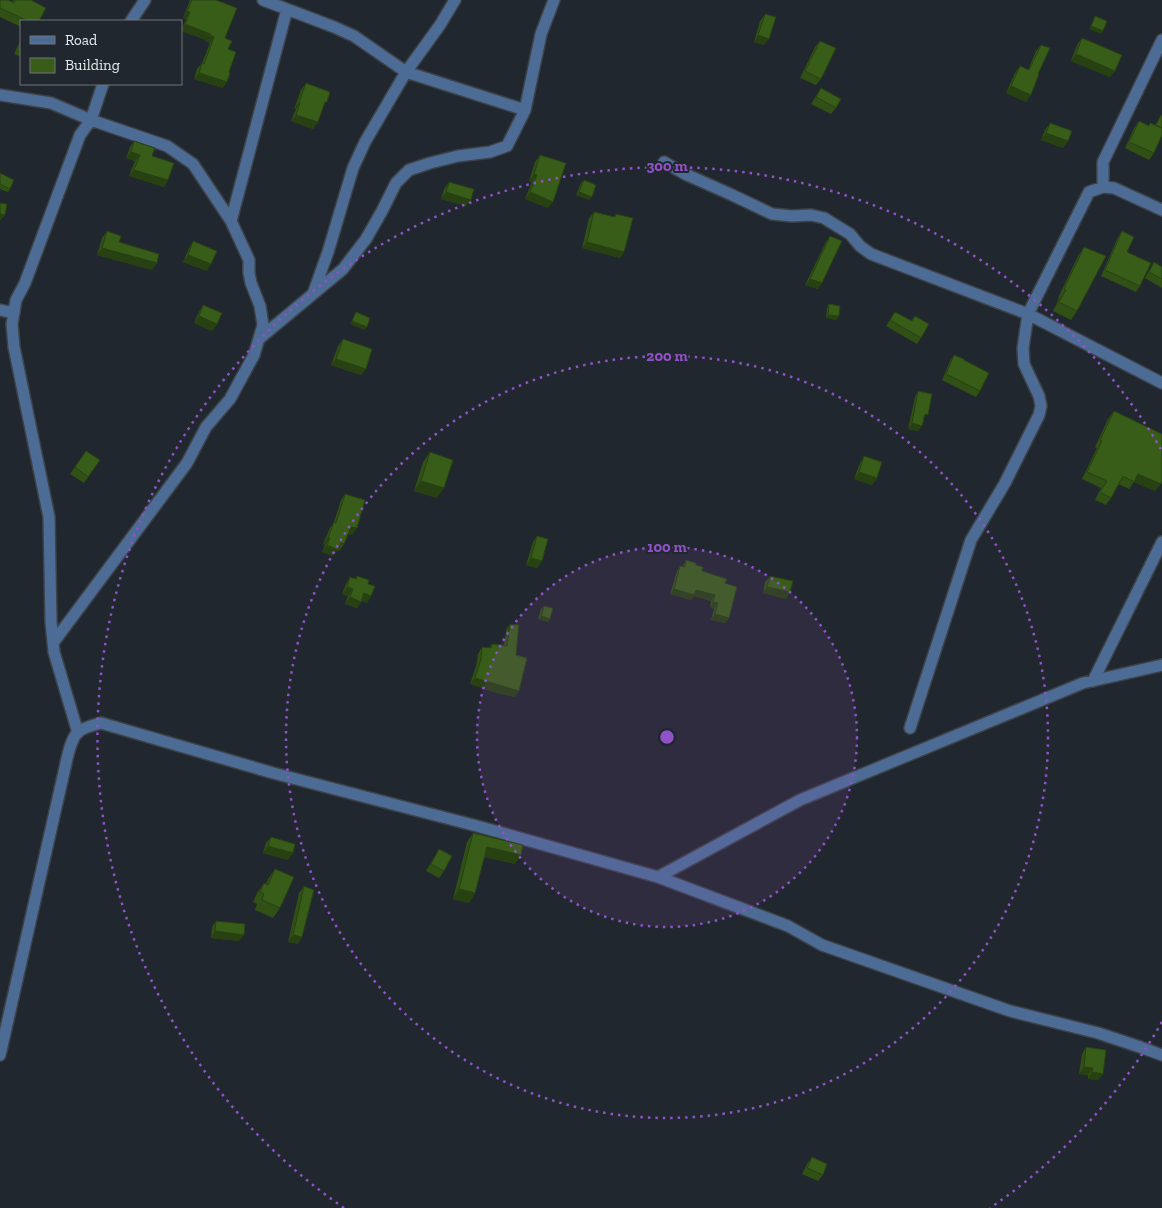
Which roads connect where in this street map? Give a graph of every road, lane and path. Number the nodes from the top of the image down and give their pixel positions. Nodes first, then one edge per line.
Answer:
1 (145, 0) edge
2 (263, 0) edge
3 (455, 0) edge
4 (554, 0) edge
5 (287, 9) junction
6 (132, 20) edge
7 (1162, 40) edge
8 (406, 72) junction
9 (103, 85) edge
10 (0, 94) edge
11 (524, 110) junction
12 (91, 120) junction
13 (664, 162) dead end
14 (1103, 187) junction
15 (1162, 210) edge
16 (231, 221) junction
17 (313, 293) junction
18 (0, 310) edge
19 (14, 313) junction
20 (1028, 314) junction
21 (260, 338) junction
22 (1162, 383) edge
23 (1162, 542) edge
24 (53, 642) junction
25 (1162, 665) edge
26 (1093, 681) junction
27 (910, 728) dead end
28 (78, 733) junction
29 (658, 877) junction
30 (0, 1055) edge
31 (1162, 1055) edge

1 - 6 street
2 - 5 street
3 - 8 street
4 - 11 street
5 - 8 street
5 - 16 street
7 - 14 street
8 - 11 street
8 - 17 street
9 - 12 street
10 - 12 street
11 - 17 street
12 - 16 street
12 - 19 street
13 - 20 street
14 - 15 street
14 - 20 street
16 - 21 street
17 - 21 street
18 - 19 street
19 - 24 street
20 - 22 street
20 - 27 street
21 - 24 street
23 - 26 street
24 - 28 street
25 - 26 street
26 - 29 street
28 - 29 street
28 - 30 street
29 - 31 street

